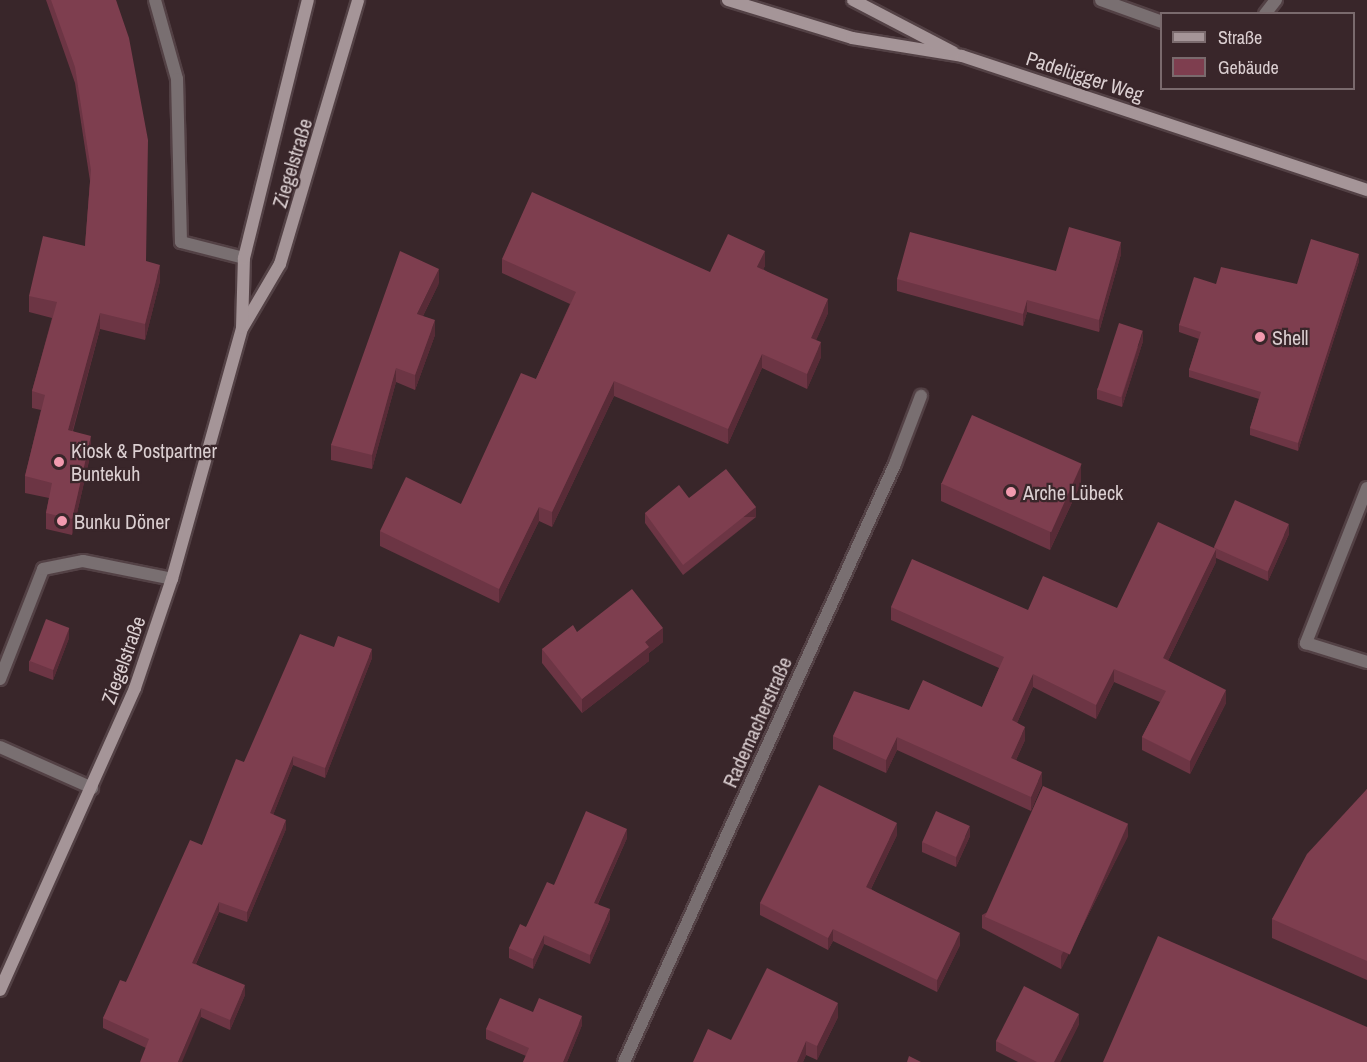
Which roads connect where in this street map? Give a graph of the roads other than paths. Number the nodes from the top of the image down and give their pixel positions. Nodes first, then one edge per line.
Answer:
1 (155, 0) edge
2 (308, 0) edge
3 (358, 0) edge
4 (728, 0) edge
5 (853, 0) edge
6 (1101, 0) edge
7 (1276, 0) edge
8 (1266, 12) edge
9 (1160, 22) edge
10 (962, 56) junction
11 (1367, 190) edge
12 (244, 258) junction
13 (242, 328) junction
14 (921, 396) dead end
15 (1367, 488) edge
16 (172, 579) junction
17 (1367, 662) edge
18 (0, 679) edge
19 (0, 747) edge
20 (92, 788) junction
21 (0, 990) edge
22 (624, 1062) edge

1 - 12 street
2 - 12 main road, Ziegelstraße
3 - 13 main road, Ziegelstraße
4 - 10 main road, Padelügger Weg
5 - 10 main road, Padelügger Weg
6 - 9 street
7 - 8 street
10 - 11 main road, Padelügger Weg
12 - 13 main road, Ziegelstraße
13 - 16 main road, Ziegelstraße
14 - 22 street, Rademacherstraße
15 - 17 street
16 - 18 street
16 - 20 main road, Ziegelstraße
19 - 20 street
20 - 21 main road, Ziegelstraße

